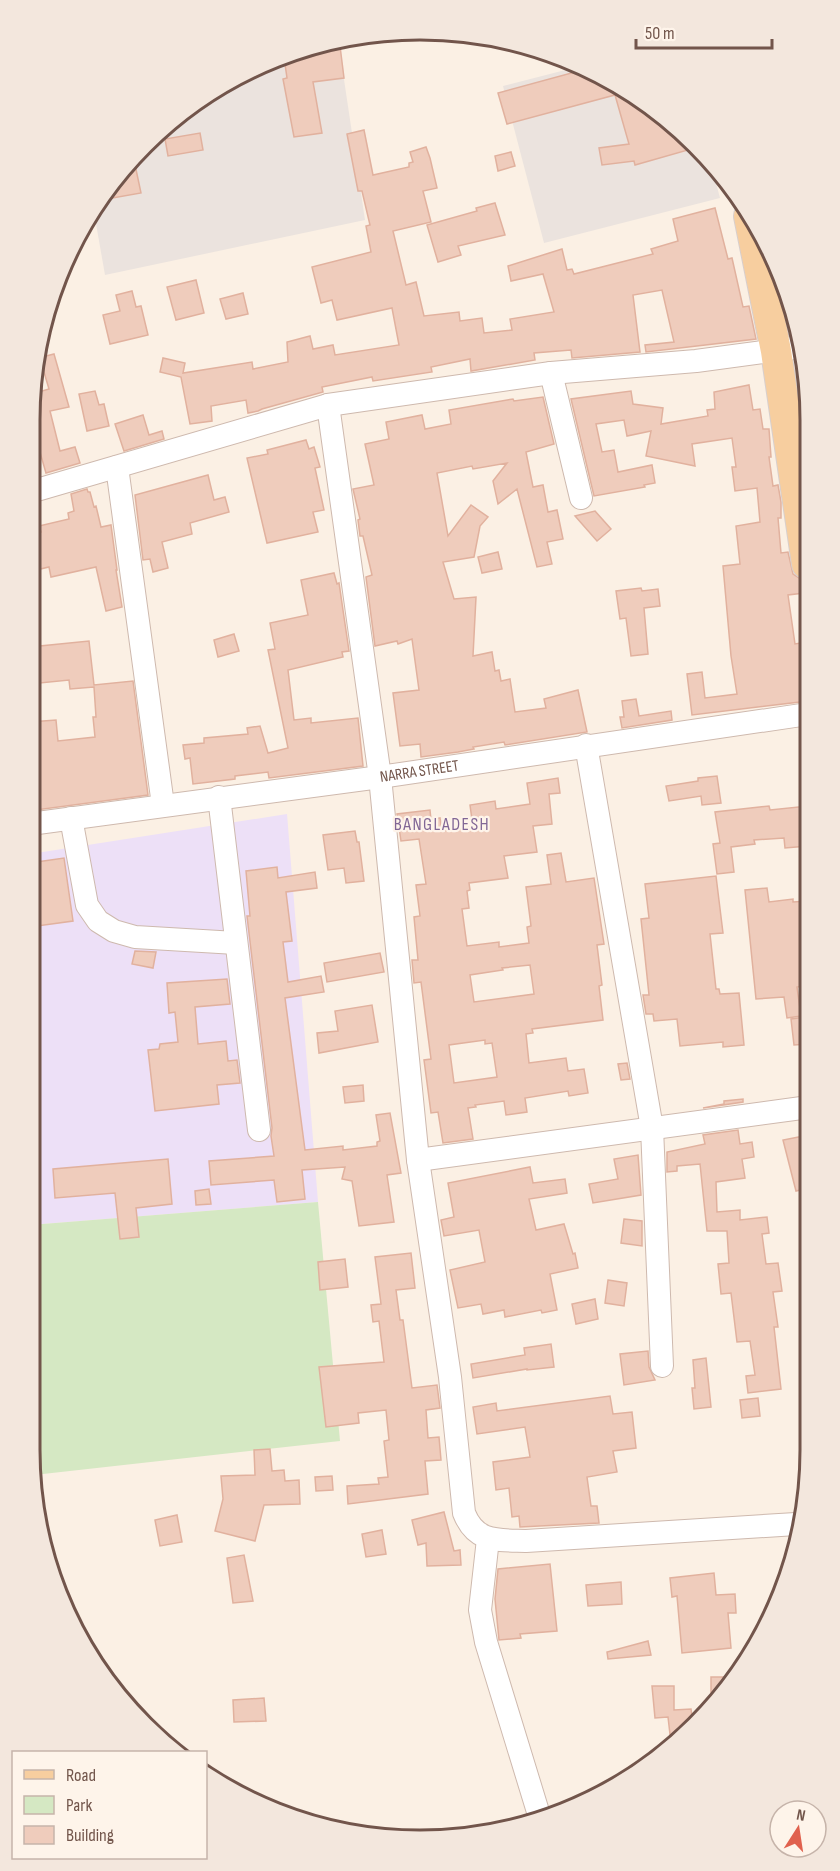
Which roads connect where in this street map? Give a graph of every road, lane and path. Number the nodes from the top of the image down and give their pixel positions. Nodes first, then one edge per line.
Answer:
1 (759, 250) edge
2 (788, 349) edge
3 (551, 373) junction
4 (328, 405) junction
5 (117, 467) junction
6 (800, 485) edge
7 (40, 489) edge
8 (581, 498) dead end
9 (800, 715) edge
10 (586, 746) junction
11 (381, 777) junction
12 (219, 797) junction
13 (164, 805) junction
14 (71, 818) junction
15 (40, 823) edge
16 (236, 943) junction
17 (800, 1108) edge
18 (652, 1128) junction
19 (259, 1130) dead end
20 (418, 1160) junction
21 (662, 1366) dead end
22 (792, 1524) edge
23 (488, 1539) junction
24 (538, 1811) edge

1 - 2 main road
2 - 3 street
2 - 6 main road
3 - 4 street
3 - 8 street
4 - 5 street
4 - 11 street
5 - 7 street
5 - 13 street
9 - 10 street, NARRA STREET
10 - 11 street, NARRA STREET
10 - 18 street
11 - 12 street, NARRA STREET
11 - 20 street
12 - 13 street, NARRA STREET
12 - 16 street
13 - 14 street, NARRA STREET
14 - 15 street, NARRA STREET
14 - 16 street
16 - 19 street
17 - 18 street
18 - 20 street
18 - 21 street
20 - 23 street
22 - 23 street
23 - 24 street

